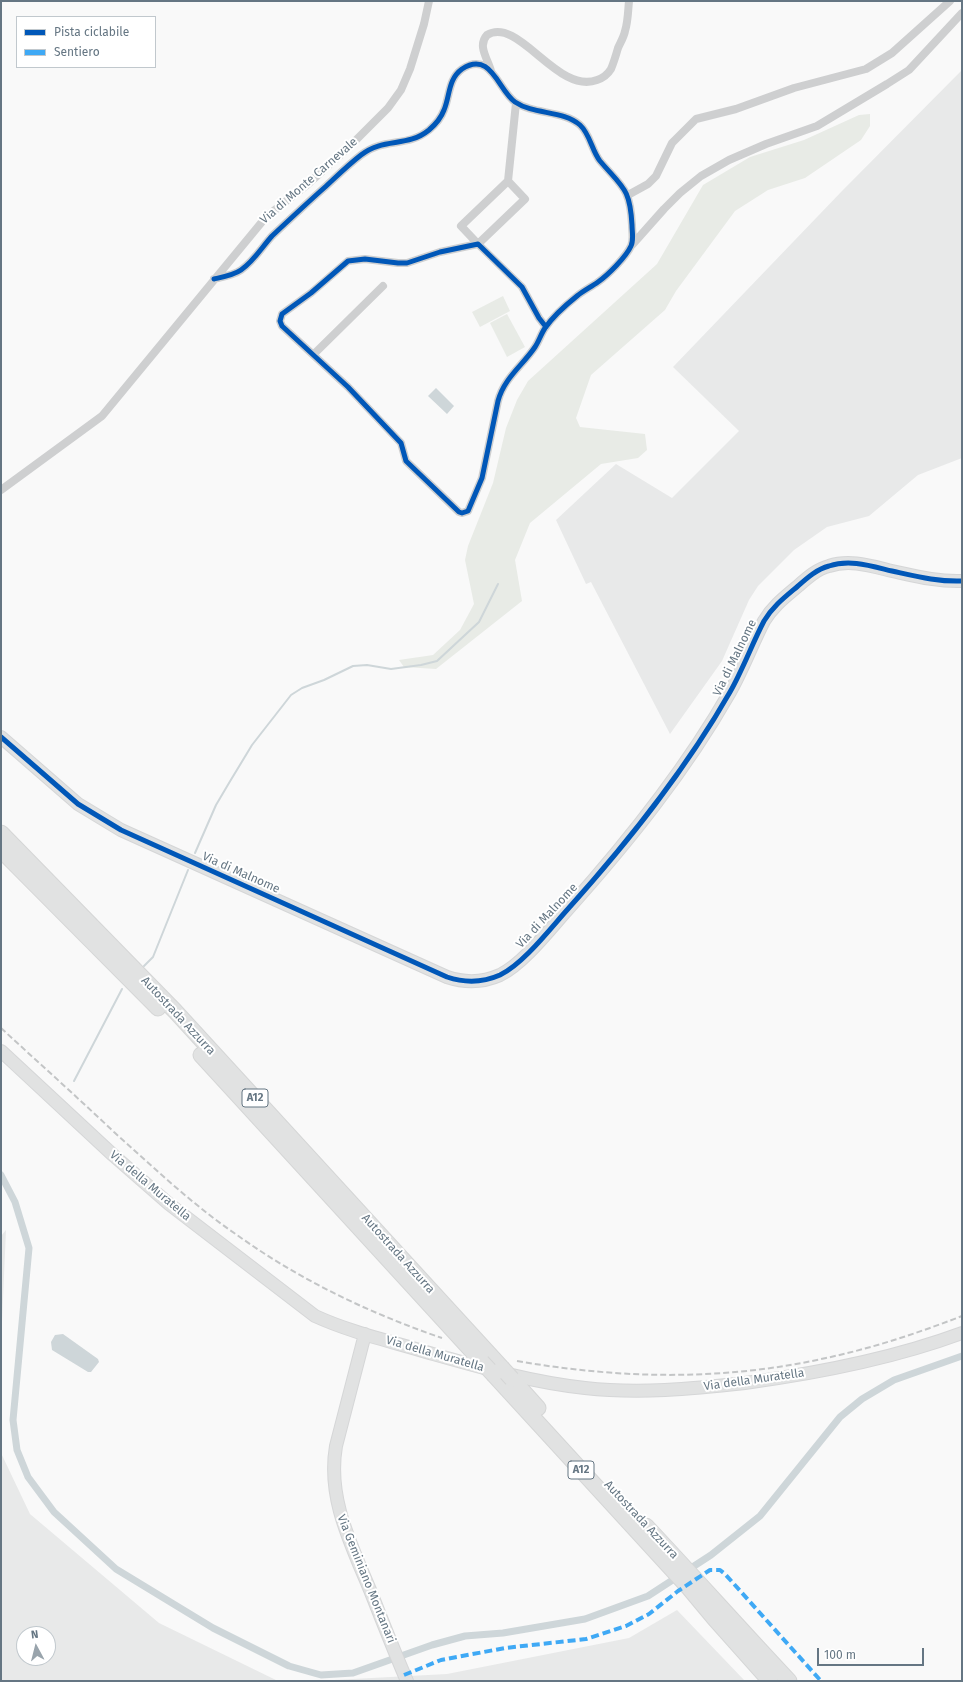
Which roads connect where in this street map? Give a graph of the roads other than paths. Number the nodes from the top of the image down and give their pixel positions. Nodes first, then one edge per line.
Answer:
1 (429, 1) edge
2 (629, 1) edge
3 (950, 1) edge
4 (962, 13) edge
5 (491, 71) junction
6 (516, 103) junction
7 (508, 181) junction
8 (628, 195) junction
9 (478, 244) junction
10 (632, 245) junction
11 (214, 279) junction
12 (383, 286) dead end
13 (546, 327) junction
14 (314, 354) junction
15 (1, 490) edge
16 (962, 581) edge
17 (1, 737) edge
18 (1, 833) edge
19 (1, 850) edge
20 (1, 1051) edge
21 (962, 1333) edge
22 (365, 1334) junction
23 (498, 1372) junction
24 (673, 1562) junction
25 (694, 1585) junction
26 (407, 1681) edge
27 (770, 1681) edge
28 (789, 1681) edge

1 - 11 street, Via di Monte Carnevale
2 - 5 street
3 - 8 street
4 - 10 street
5 - 6 street
5 - 11 street
6 - 7 street
6 - 8 street
7 - 9 street
7 - 9 street
8 - 10 street
9 - 13 street
9 - 14 street
10 - 13 street
11 - 15 street, Via di Monte Carnevale
12 - 14 street
13 - 14 street
16 - 17 street, Via di Malnome
18 - 23 highway, Autostrada Azzurra / A12
19 - 23 highway, Autostrada Azzurra / A12, bridge
20 - 22 street, Via della Muratella
21 - 22 street, Via della Muratella
22 - 26 street, Via Geminiano Montanari
23 - 24 highway, Autostrada Azzurra / A12
23 - 24 highway, Autostrada Azzurra / A12, bridge
24 - 25 highway, Autostrada Azzurra / A12
25 - 27 highway, Autostrada Azzurra / A12
25 - 28 highway, Autostrada Azzurra / A12

